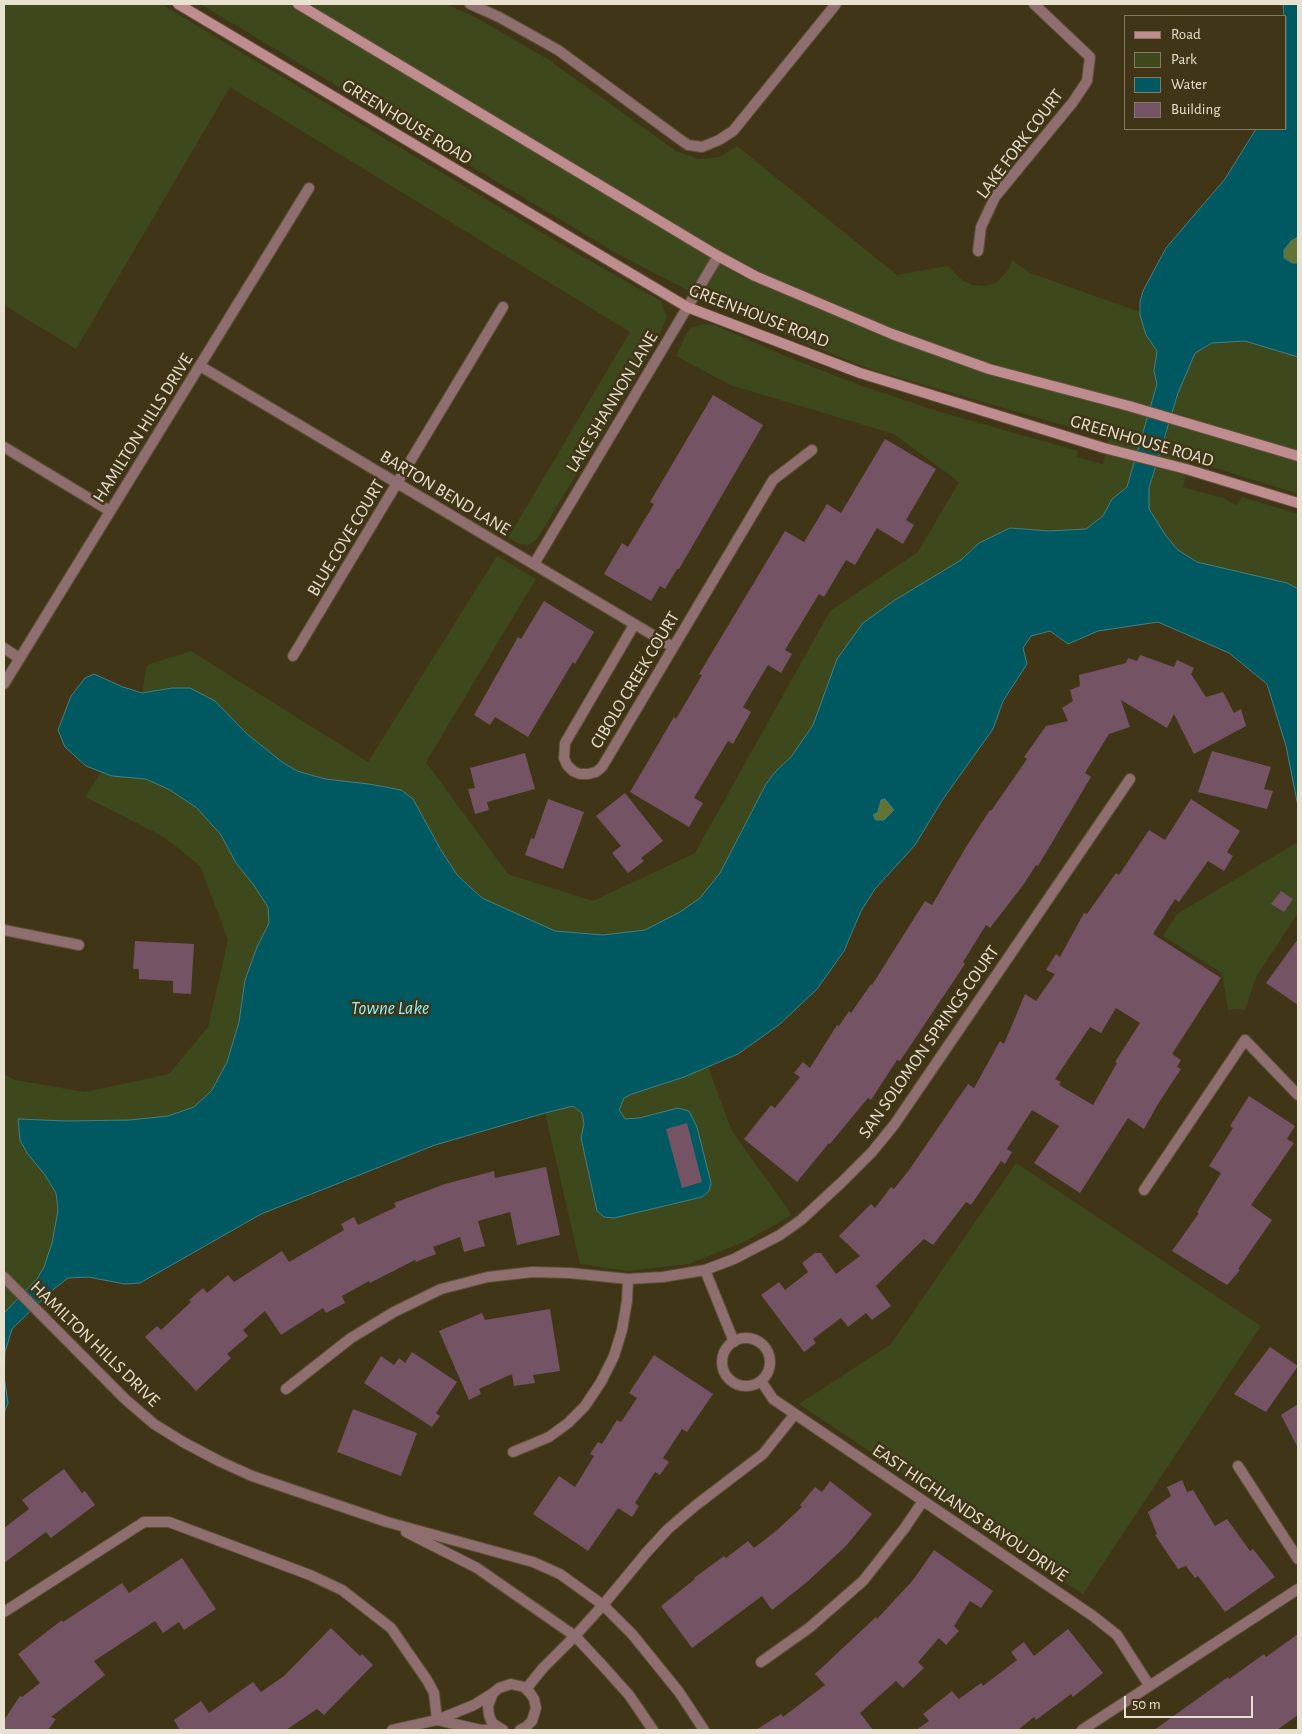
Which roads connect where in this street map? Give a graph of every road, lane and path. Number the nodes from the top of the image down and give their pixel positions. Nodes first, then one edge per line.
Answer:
1 (178, 4) edge
2 (298, 4) edge
3 (470, 4) edge
4 (836, 4) edge
5 (1034, 4) edge
6 (309, 188) dead end
7 (978, 251) dead end
8 (718, 256) junction
9 (503, 307) dead end
10 (687, 307) junction
11 (200, 366) junction
12 (4, 447) edge
13 (812, 450) dead end
14 (1298, 456) edge
15 (398, 483) junction
16 (1298, 504) edge
17 (110, 511) junction
18 (534, 564) junction
19 (634, 626) junction
20 (673, 647) junction
21 (4, 648) edge
22 (293, 656) dead end
23 (19, 658) junction
24 (4, 684) edge
25 (1130, 779) dead end
26 (4, 930) edge
27 (79, 945) dead end
28 (1298, 1095) edge
29 (1144, 1190) dead end
30 (705, 1270) junction
31 (4, 1277) edge
32 (628, 1279) junction
33 (734, 1342) junction
34 (761, 1381) junction
35 (286, 1389) dead end
36 (795, 1414) junction
37 (513, 1452) dead end
38 (1238, 1466) dead end
39 (923, 1501) junction
40 (387, 1522) junction
41 (1298, 1558) edge
42 (1298, 1589) edge
43 (603, 1605) junction
44 (4, 1612) edge
45 (575, 1636) junction
46 (761, 1662) dead end
47 (1149, 1685) junction
48 (526, 1689) junction
49 (493, 1693) junction
50 (437, 1720) junction
51 (392, 1730) edge
52 (502, 1730) edge
53 (520, 1730) edge
54 (653, 1730) edge
55 (704, 1730) edge
56 (1082, 1730) edge

1 - 10 main road, GREENHOUSE ROAD
2 - 8 main road, GREENHOUSE ROAD
3 - 4 street
5 - 7 street, LAKE FORK COURT
6 - 11 street, HAMILTON HILLS DRIVE
8 - 10 street, LAKE SHANNON LANE
8 - 14 main road, GREENHOUSE ROAD
9 - 15 street, BLUE COVE COURT
10 - 16 main road, GREENHOUSE ROAD
10 - 18 street, LAKE SHANNON LANE
11 - 15 street, BARTON BEND LANE
11 - 17 street, HAMILTON HILLS DRIVE
12 - 17 street
13 - 20 street, CIBOLO CREEK COURT
15 - 18 street, BARTON BEND LANE
15 - 22 street, BLUE COVE COURT
17 - 23 street, HAMILTON HILLS DRIVE
18 - 19 street, BARTON BEND LANE
19 - 20 street, BARTON BEND LANE
19 - 20 street, CIBOLO CREEK COURT
21 - 23 street
23 - 24 street, HAMILTON HILLS DRIVE
25 - 30 street, SAN SOLOMON SPRINGS COURT
26 - 27 street
28 - 29 street
30 - 32 street, SAN SOLOMON SPRINGS COURT
30 - 33 street
31 - 40 street, HAMILTON HILLS DRIVE
32 - 35 street, SAN SOLOMON SPRINGS COURT
32 - 37 street
33 - 34 street
33 - 34 street
34 - 36 street, EAST HIGHLANDS BAYOU DRIVE
36 - 39 street, EAST HIGHLANDS BAYOU DRIVE
36 - 43 street
38 - 41 street
39 - 46 street
39 - 47 street, EAST HIGHLANDS BAYOU DRIVE
40 - 43 street
40 - 45 street
42 - 47 street
43 - 45 street
43 - 55 street
44 - 50 street
45 - 48 street
45 - 54 street
47 - 56 street
48 - 49 street
48 - 53 street
49 - 50 street
49 - 52 street
50 - 51 street
50 - 52 street

